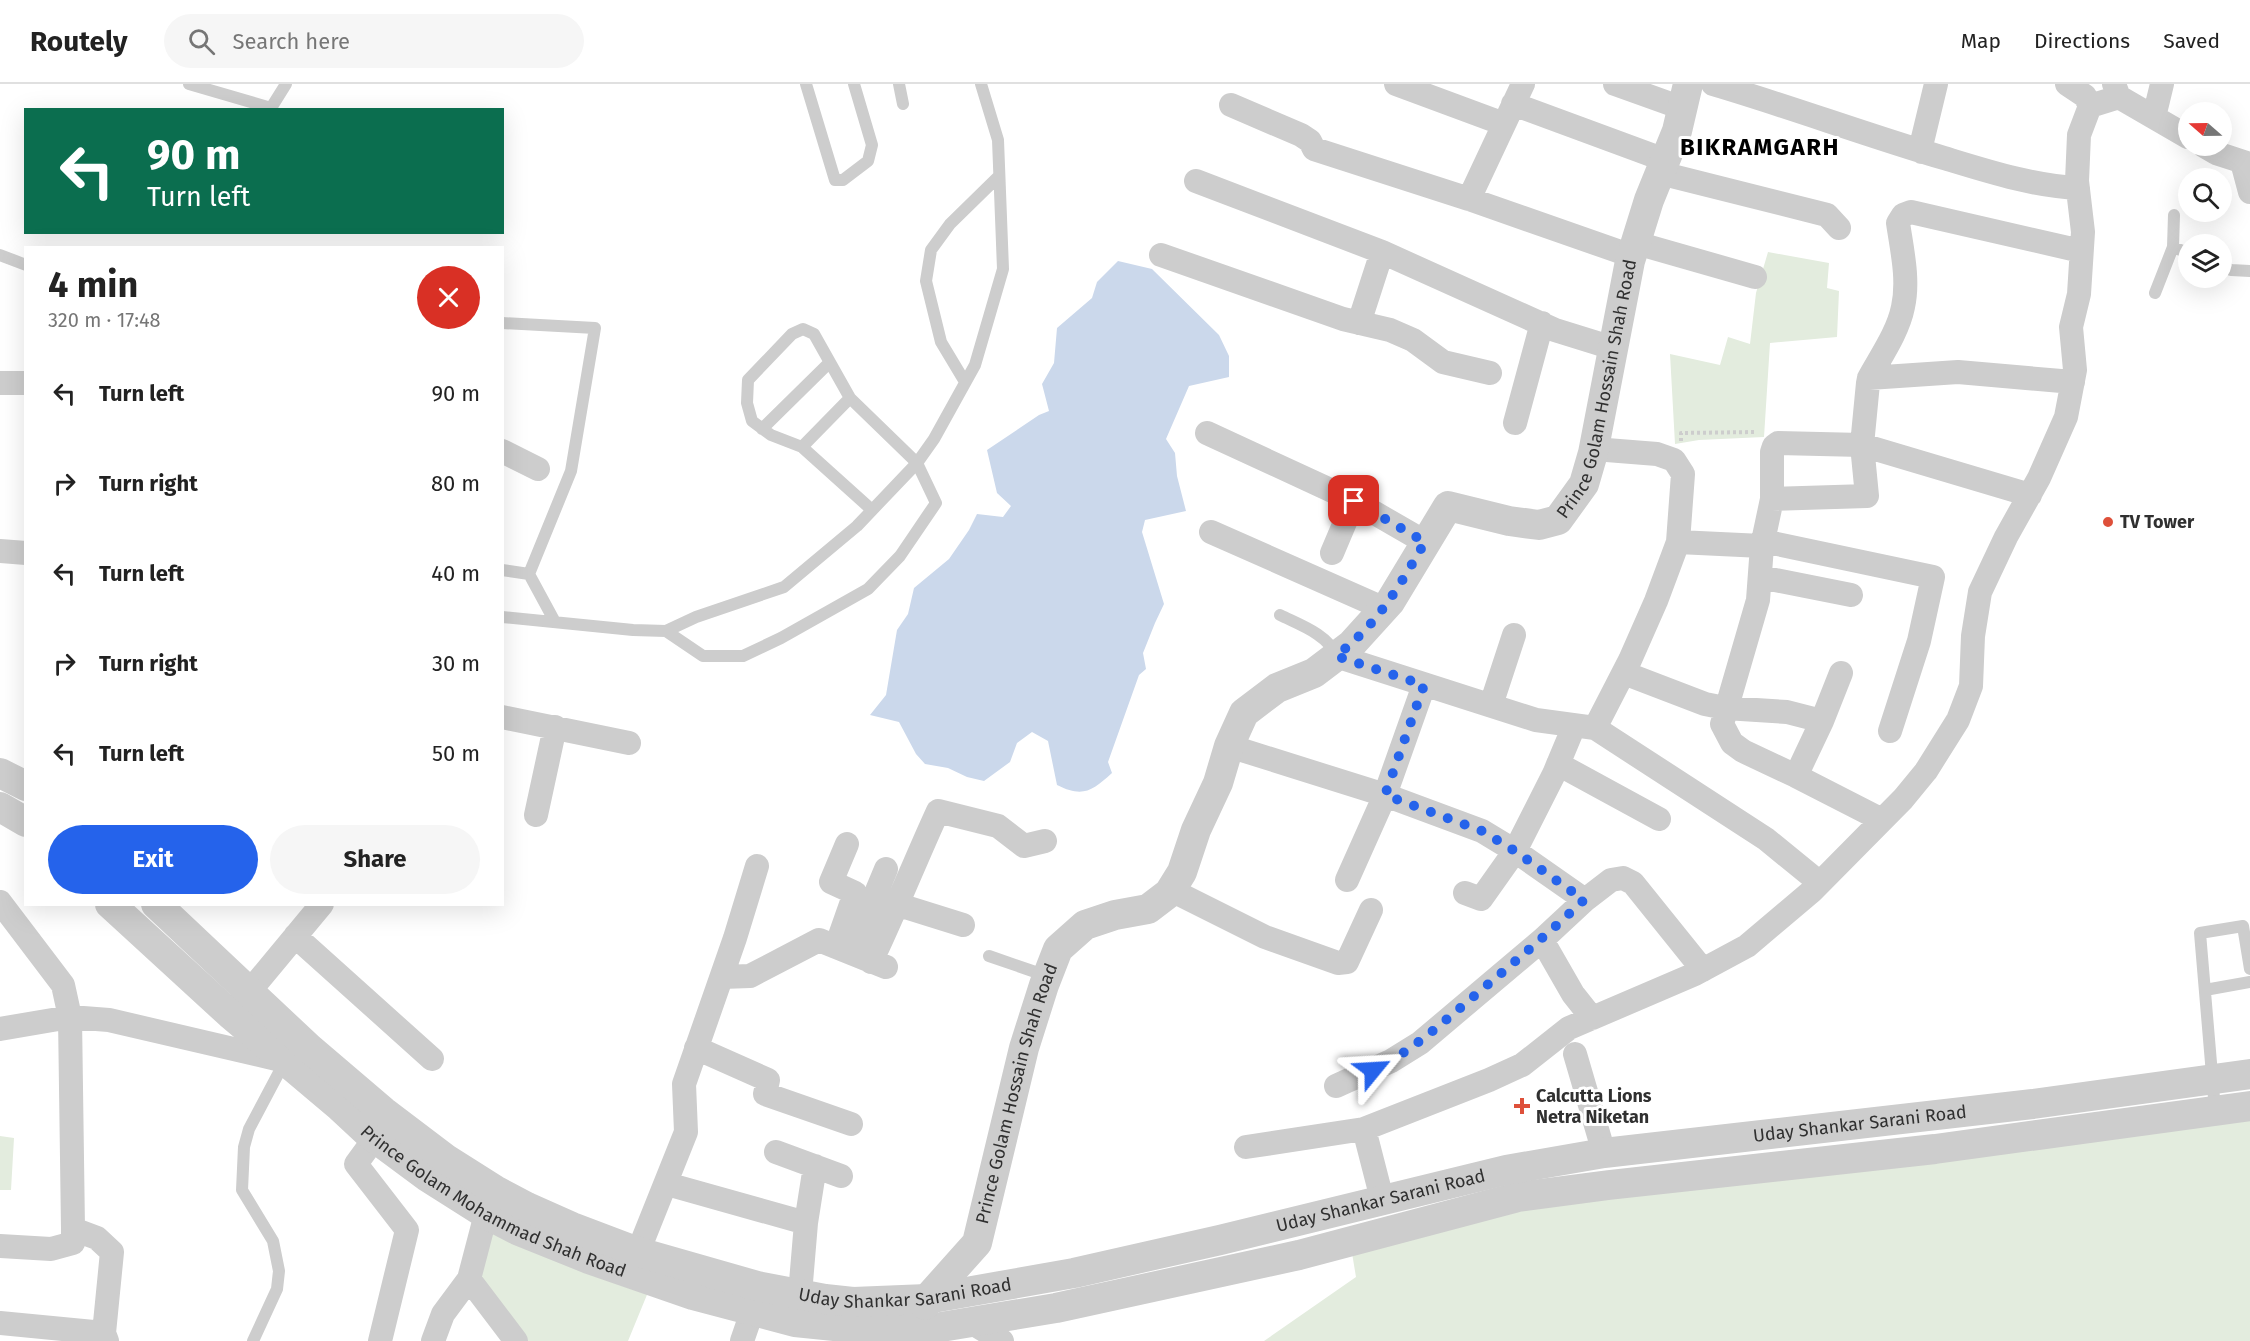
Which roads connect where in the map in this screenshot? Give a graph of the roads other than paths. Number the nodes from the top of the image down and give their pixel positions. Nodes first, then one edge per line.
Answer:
1 (189, 84) edge
2 (286, 84) edge
3 (806, 84) edge
4 (854, 84) edge
5 (898, 84) edge
6 (981, 84) edge
7 (1396, 84) edge
8 (1615, 84) edge
9 (1713, 84) edge
10 (1936, 84) edge
11 (2067, 84) edge
12 (2162, 84) edge
13 (231, 90) edge
14 (2116, 91) edge
15 (1685, 96) edge
16 (903, 104) dead end
17 (1513, 104) edge
18 (1231, 105) dead end
19 (2090, 105) junction
20 (2154, 117) junction
21 (2178, 131) edge
22 (1922, 152) junction
23 (2225, 156) edge
24 (2246, 163) edge
25 (1663, 167) junction
26 (999, 176) junction
27 (1196, 181) dead end
28 (2078, 188) junction
29 (2250, 192) edge
30 (1469, 199) junction
31 (2174, 215) dead end
32 (1839, 228) dead end
33 (2173, 247) junction
34 (2178, 249) edge
35 (1634, 250) junction
36 (2081, 250) junction
37 (1382, 252) junction
38 (0, 255) edge
39 (1161, 255) dead end
40 (24, 264) edge
41 (2232, 270) edge
42 (2250, 271) edge
43 (1755, 277) dead end
44 (2155, 293) dead end
45 (504, 323) edge
46 (1359, 323) junction
47 (1542, 323) junction
48 (1613, 348) junction
49 (829, 363) junction
50 (1490, 373) dead end
51 (1869, 378) junction
52 (965, 382) junction
53 (2073, 382) junction
54 (0, 383) edge
55 (24, 383) edge
56 (850, 398) junction
57 (1515, 423) dead end
58 (762, 429) junction
59 (1207, 433) dead end
60 (1862, 445) junction
61 (802, 447) junction
62 (1594, 449) junction
63 (504, 452) edge
64 (917, 463) junction
65 (538, 469) dead end
66 (2030, 495) junction
67 (1772, 499) junction
68 (1354, 501) junction
69 (872, 510) junction
70 (1211, 532) dead end
71 (1425, 542) junction
72 (1678, 542) junction
73 (1762, 544) junction
74 (0, 551) edge
75 (24, 552) edge
76 (1332, 553) dead end
77 (504, 570) edge
78 (529, 574) junction
79 (1760, 577) junction
80 (1851, 595) dead end
81 (1384, 609) junction
82 (1280, 615) dead end
83 (504, 617) edge
84 (555, 622) junction
85 (666, 631) junction
86 (1514, 635) dead end
87 (1336, 656) junction
88 (1624, 673) junction
89 (1840, 673) dead end
90 (1424, 685) junction
91 (1491, 705) junction
92 (1725, 708) junction
93 (504, 717) edge
94 (1822, 721) junction
95 (555, 727) junction
96 (1585, 727) junction
97 (1890, 732) dead end
98 (629, 743) dead end
99 (1229, 746) junction
100 (1558, 764) junction
101 (0, 773) edge
102 (1796, 776) junction
103 (24, 785) edge
104 (1385, 795) junction
105 (0, 807) edge
106 (536, 815) dead end
107 (1659, 819) dead end
108 (1882, 820) junction
109 (24, 821) edge
110 (1045, 841) dead end
111 (847, 844) dead end
112 (1515, 851) junction
113 (757, 866) dead end
114 (886, 869) dead end
115 (1347, 880) dead end
116 (1820, 883) junction
117 (1171, 890) junction
118 (1465, 893) dead end
119 (1584, 900) junction
120 (0, 902) edge
121 (899, 904) junction
122 (112, 906) edge
123 (158, 906) edge
124 (320, 906) edge
125 (1371, 910) dead end
126 (963, 925) dead end
127 (295, 936) junction
128 (1542, 939) junction
129 (989, 956) dead end
130 (861, 957) junction
131 (2250, 969) edge
132 (1703, 970) junction
133 (722, 976) junction
134 (1047, 976) junction
135 (2250, 982) edge
136 (2205, 990) junction
137 (250, 991) junction
138 (230, 1014) junction
139 (70, 1017) junction
140 (1592, 1018) junction
141 (0, 1029) edge
142 (696, 1048) junction
143 (1575, 1054) dead end
144 (432, 1059) dead end
145 (285, 1061) junction
146 (2250, 1074) edge
147 (2211, 1079) junction
148 (1336, 1086) dead end
149 (2250, 1106) edge
150 (2215, 1110) junction
151 (851, 1124) dead end
152 (1364, 1129) junction
153 (375, 1138) junction
154 (1246, 1147) dead end
155 (776, 1152) dead end
156 (1604, 1153) junction
157 (815, 1166) junction
158 (841, 1176) dead end
159 (666, 1184) junction
160 (1382, 1199) junction
161 (486, 1214) junction
162 (806, 1223) junction
163 (73, 1229) junction
164 (977, 1243) junction
165 (0, 1246) edge
166 (638, 1252) junction
167 (469, 1279) junction
168 (800, 1294) junction
169 (927, 1299) junction
170 (752, 1312) junction
171 (0, 1323) edge
172 (937, 1325) edge
173 (105, 1337) edge
174 (254, 1341) edge
175 (380, 1341) edge
176 (433, 1341) edge
177 (516, 1341) edge
178 (742, 1341) edge
179 (1002, 1341) edge

1 - 13 lane
2 - 13 lane
3 - 4 lane
5 - 16 lane
6 - 26 lane
7 - 17 street
8 - 15 street
9 - 22 street
10 - 22 street
11 - 19 street
12 - 20 street
14 - 19 street
14 - 20 street
15 - 25 street, Prince Golam Hossain Shah Road
17 - 25 street
17 - 30 street
18 - 30 street
19 - 28 street
20 - 21 street
22 - 28 street
23 - 24 street
24 - 29 street
25 - 32 street
25 - 35 street, Prince Golam Hossain Shah Road
26 - 52 lane
26 - 52 lane
27 - 37 street
28 - 36 street
30 - 35 street
31 - 33 lane
33 - 34 lane
33 - 44 lane
35 - 43 street
35 - 48 street, Prince Golam Hossain Shah Road
36 - 51 street
36 - 53 street
37 - 46 street
37 - 47 street
38 - 40 lane
39 - 46 street
41 - 42 lane
45 - 78 lane
46 - 50 street
47 - 48 street
47 - 57 street
48 - 62 street, Prince Golam Hossain Shah Road
49 - 56 lane
49 - 58 lane
49 - 58 lane
51 - 53 street
51 - 60 street
52 - 64 lane
53 - 66 street
54 - 55 street
56 - 61 lane
56 - 64 lane
58 - 61 lane
59 - 68 street
60 - 66 street
60 - 67 street
60 - 67 street
61 - 69 lane
62 - 71 street, Prince Golam Hossain Shah Road
62 - 72 street
63 - 65 street
64 - 69 lane
64 - 85 lane
66 - 108 street
67 - 73 street
68 - 71 street
68 - 76 street
69 - 85 lane
70 - 81 street
71 - 81 street, Prince Golam Hossain Shah Road
72 - 73 street
72 - 88 street
73 - 79 street
73 - 97 street
74 - 75 street
77 - 78 lane
78 - 84 lane
79 - 80 street
79 - 92 street
81 - 87 street, Prince Golam Hossain Shah Road
82 - 87 lane
83 - 84 lane
84 - 85 lane
86 - 91 street
87 - 90 street
87 - 99 street, Prince Golam Hossain Shah Road
88 - 92 street
88 - 96 street
89 - 94 street
90 - 91 street
90 - 104 street
91 - 96 street
92 - 94 street
92 - 102 street
93 - 95 street
94 - 102 street
95 - 98 street
95 - 106 street
96 - 100 street
96 - 116 street
99 - 104 street
99 - 117 street, Prince Golam Hossain Shah Road
100 - 107 street
100 - 112 street
101 - 103 street
102 - 108 street
104 - 112 street
104 - 115 street
105 - 109 street
108 - 116 street
110 - 121 street
111 - 130 street
112 - 118 street
112 - 119 street
113 - 133 street
114 - 130 street
116 - 132 street
117 - 125 street
117 - 134 street, Prince Golam Hossain Shah Road
119 - 128 street
119 - 132 street
120 - 139 street
121 - 126 street
121 - 130 street
122 - 138 street, Prince Golam Mohammad Shah Road
123 - 137 street, Uday Shankar Sarani Road
124 - 127 street
127 - 137 street
127 - 144 street
128 - 140 street
128 - 148 street
129 - 134 lane
130 - 133 street
131 - 136 lane
132 - 140 street
133 - 142 street
134 - 164 street, Prince Golam Hossain Shah Road
135 - 136 lane
136 - 147 lane
137 - 138 street
137 - 166 street, Uday Shankar Sarani Road
138 - 145 street, Prince Golam Mohammad Shah Road
139 - 141 street
139 - 145 street
139 - 163 street
140 - 152 street
142 - 151 street
142 - 159 street
143 - 156 street
145 - 153 street, Prince Golam Mohammad Shah Road
145 - 174 lane
146 - 147 street, Uday Shankar Sarani Road
147 - 150 lane
147 - 156 street, Uday Shankar Sarani Road
149 - 150 street, Uday Shankar Sarani Road
150 - 172 street, Uday Shankar Sarani Road
152 - 154 street
152 - 160 street
153 - 161 street, Prince Golam Mohammad Shah Road
153 - 175 street
155 - 157 street
156 - 160 street, Uday Shankar Sarani Road
157 - 158 street
157 - 162 street
159 - 162 street
159 - 166 street
160 - 172 street, Uday Shankar Sarani Road
161 - 167 street
161 - 170 street, Prince Golam Mohammad Shah Road
162 - 168 street
163 - 165 street
163 - 173 street
164 - 169 street, Prince Golam Hossain Shah Road
164 - 172 street
166 - 168 street, Uday Shankar Sarani Road
167 - 176 street
167 - 177 street
168 - 169 street, Uday Shankar Sarani Road
169 - 172 street, Prince Golam Hossain Shah Road
170 - 172 street, Prince Golam Mohammad Shah Road
170 - 178 street
171 - 173 street
172 - 179 street

